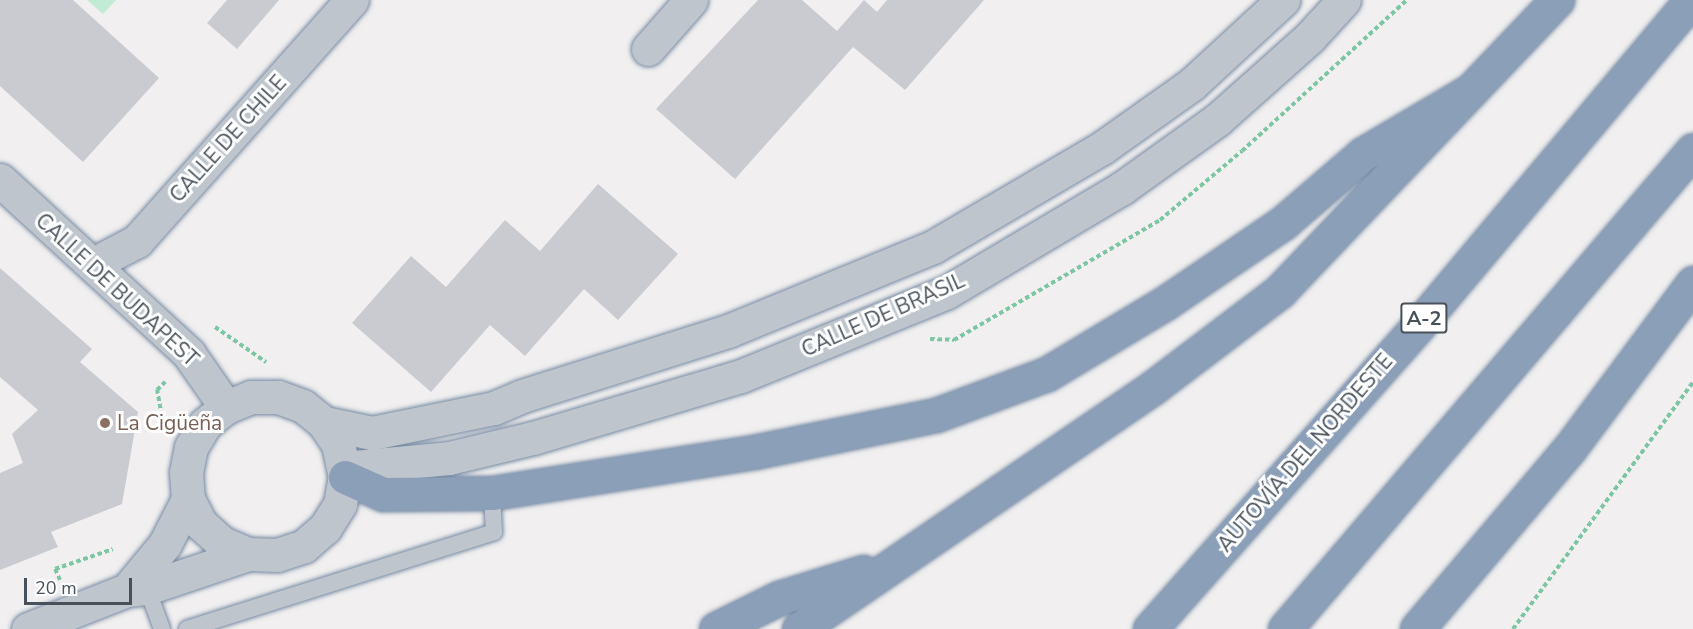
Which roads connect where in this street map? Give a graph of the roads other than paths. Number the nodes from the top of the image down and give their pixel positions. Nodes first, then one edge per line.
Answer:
1 (352, 0) edge
2 (691, 0) edge
3 (1283, 0) edge
4 (1344, 0) edge
5 (1557, 0) edge
6 (1691, 0) edge
7 (648, 50) dead end
8 (1470, 91) junction
9 (1693, 150) edge
10 (0, 180) edge
11 (93, 264) junction
12 (1693, 283) edge
13 (226, 407) junction
14 (324, 423) junction
15 (345, 473) junction
16 (492, 493) junction
17 (188, 499) junction
18 (248, 554) junction
19 (890, 564) junction
20 (137, 589) junction
21 (28, 629) edge
22 (162, 629) edge
23 (187, 629) edge
24 (716, 629) edge
25 (799, 629) edge
26 (1150, 629) edge
27 (1286, 629) edge
28 (1418, 629) edge

1 - 11 street, CALLE DE CHILE
2 - 7 street
3 - 14 street, CALLE DE BRASIL
4 - 15 street, CALLE DE BRASIL
5 - 8 highway
6 - 26 highway, AUTOVÍA DEL NORDESTE / A-2
8 - 16 highway
8 - 19 highway
9 - 27 highway
10 - 11 street, CALLE DE BUDAPEST
11 - 13 street, CALLE DE BUDAPEST
12 - 28 highway
13 - 14 street
13 - 17 street
14 - 15 street
15 - 16 highway
15 - 18 street
16 - 23 lane
17 - 18 street
17 - 20 street
18 - 20 street
19 - 24 highway
19 - 25 highway
20 - 21 street
20 - 22 lane

